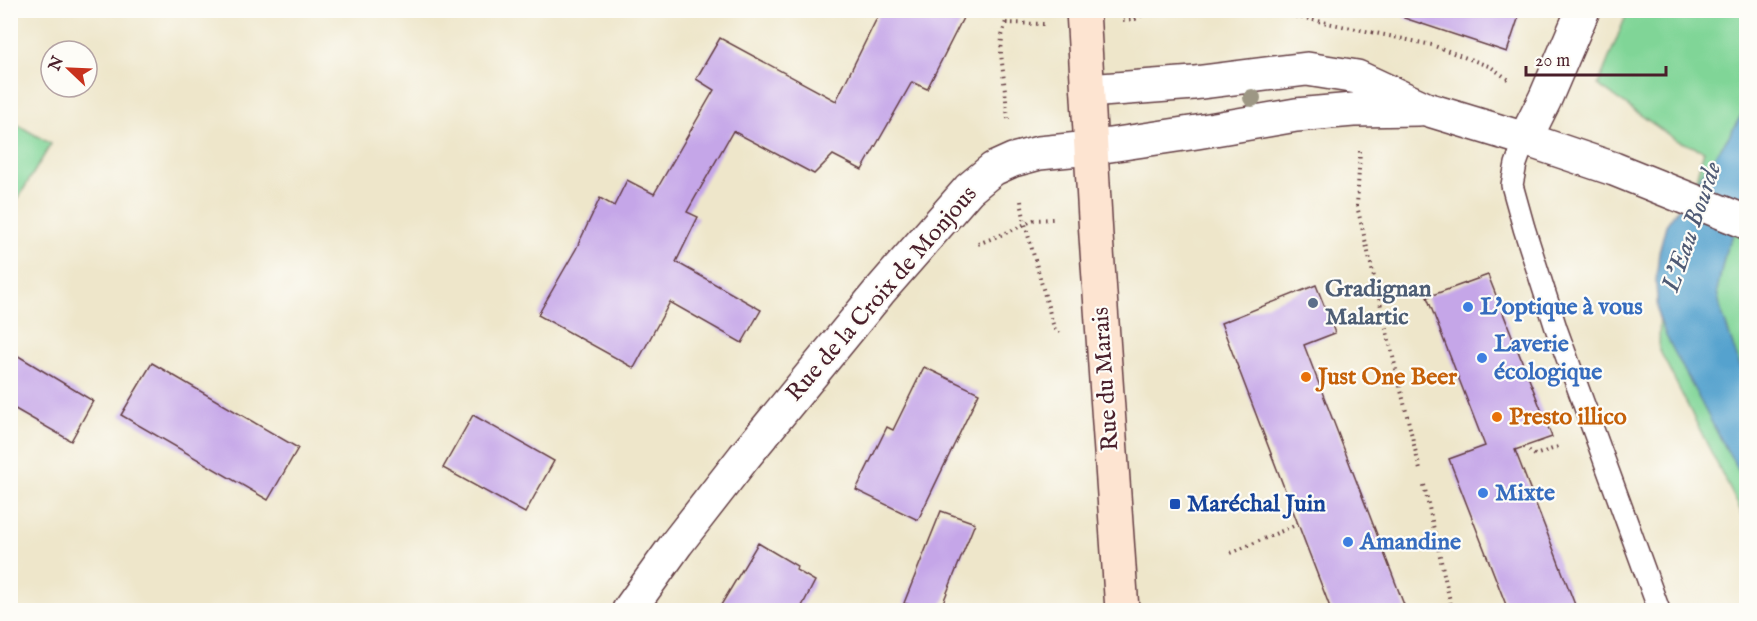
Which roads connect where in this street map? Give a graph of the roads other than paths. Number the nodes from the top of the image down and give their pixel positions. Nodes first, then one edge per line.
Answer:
1 (1083, 10) edge
2 (1583, 10) edge
3 (1088, 92) junction
4 (1426, 109) junction
5 (1525, 139) junction
6 (1090, 148) junction
7 (1746, 222) edge
8 (629, 610) edge
9 (1122, 610) edge
10 (1659, 610) edge

1 - 3 main road
2 - 5 street
3 - 4 street
3 - 6 main road
4 - 5 street
4 - 6 street, Rue de la Croix de Monjous
5 - 7 street
5 - 10 lane
6 - 8 street, Rue de la Croix de Monjous
6 - 9 main road, Rue du Marais

